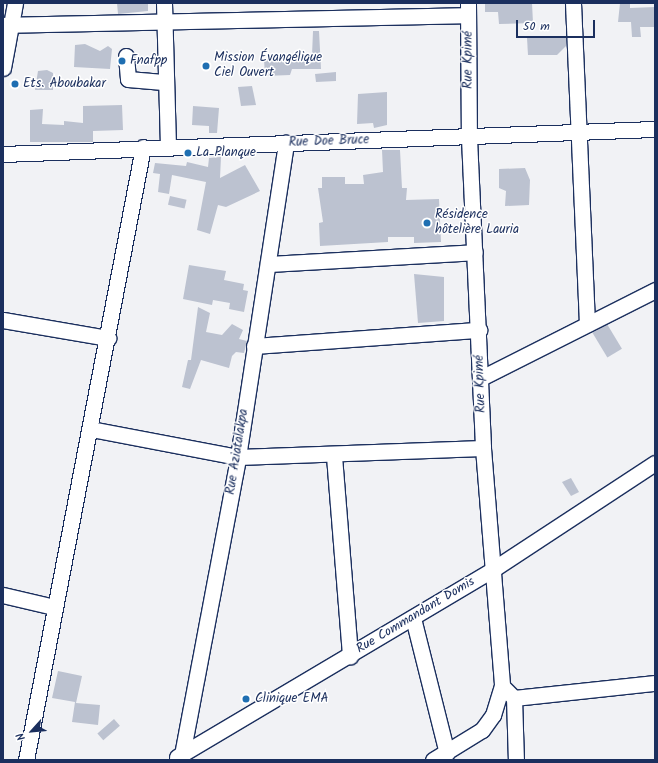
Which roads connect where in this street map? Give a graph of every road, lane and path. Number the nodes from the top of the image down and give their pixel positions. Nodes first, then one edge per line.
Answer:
1 (15, 3) edge
2 (164, 3) edge
3 (573, 3) edge
4 (468, 9) edge
5 (164, 20) junction
6 (7, 25) edge
7 (126, 56) dead end
8 (3, 68) edge
9 (166, 82) junction
10 (655, 129) edge
11 (576, 134) junction
12 (469, 138) junction
13 (286, 143) junction
14 (143, 147) junction
15 (168, 147) junction
16 (3, 154) edge
17 (475, 252) junction
18 (268, 264) junction
19 (655, 290) edge
20 (3, 320) edge
21 (587, 324) junction
22 (479, 330) junction
23 (108, 338) junction
24 (254, 346) junction
25 (481, 378) junction
26 (91, 429) junction
27 (483, 448) junction
28 (334, 456) junction
29 (238, 457) junction
30 (655, 463) edge
31 (495, 568) junction
32 (3, 595) edge
33 (54, 607) junction
34 (413, 618) junction
35 (350, 656) junction
36 (655, 683) edge
37 (502, 686) junction
38 (514, 698) junction
39 (446, 754) junction
40 (179, 758) edge
41 (26, 760) edge
42 (433, 760) edge
43 (516, 760) edge

1 - 6 street
2 - 5 street
3 - 11 street
4 - 5 street
4 - 12 street, Rue Kpimé
5 - 6 street
5 - 9 street
6 - 8 street
7 - 9 street
9 - 15 street
10 - 11 street, Rue Doe Bruce
11 - 12 street, Rue Doe Bruce
11 - 21 street
12 - 13 street, Rue Doe Bruce
12 - 17 street, Rue Kpimé
13 - 15 street, Rue Doe Bruce
13 - 18 street, Rue Aziatalakpa
14 - 15 street, Rue Doe Bruce
14 - 16 street, Rue Doe Bruce
14 - 23 street
17 - 18 street
17 - 22 street, Rue Kpimé
18 - 24 street, Rue Aziatalakpa
19 - 21 street
20 - 23 street
21 - 25 street
22 - 24 street
22 - 25 street, Rue Kpimé
23 - 26 street
24 - 29 street, Rue Aziatalakpa
25 - 27 street, Rue Kpimé
26 - 29 street
26 - 33 street
27 - 28 street
27 - 31 street, Rue Kpimé
28 - 29 street
28 - 35 street
29 - 40 street, Rue Aziatalakpa
30 - 31 street, Rue Commandant Domis
31 - 34 street, Rue Commandant Domis
31 - 37 street, Rue Kpimé
32 - 33 street
33 - 41 street
34 - 35 street, Rue Commandant Domis
34 - 39 street
35 - 40 street, Rue Commandant Domis
36 - 38 street
37 - 38 street
37 - 39 street
38 - 43 street
39 - 42 street

